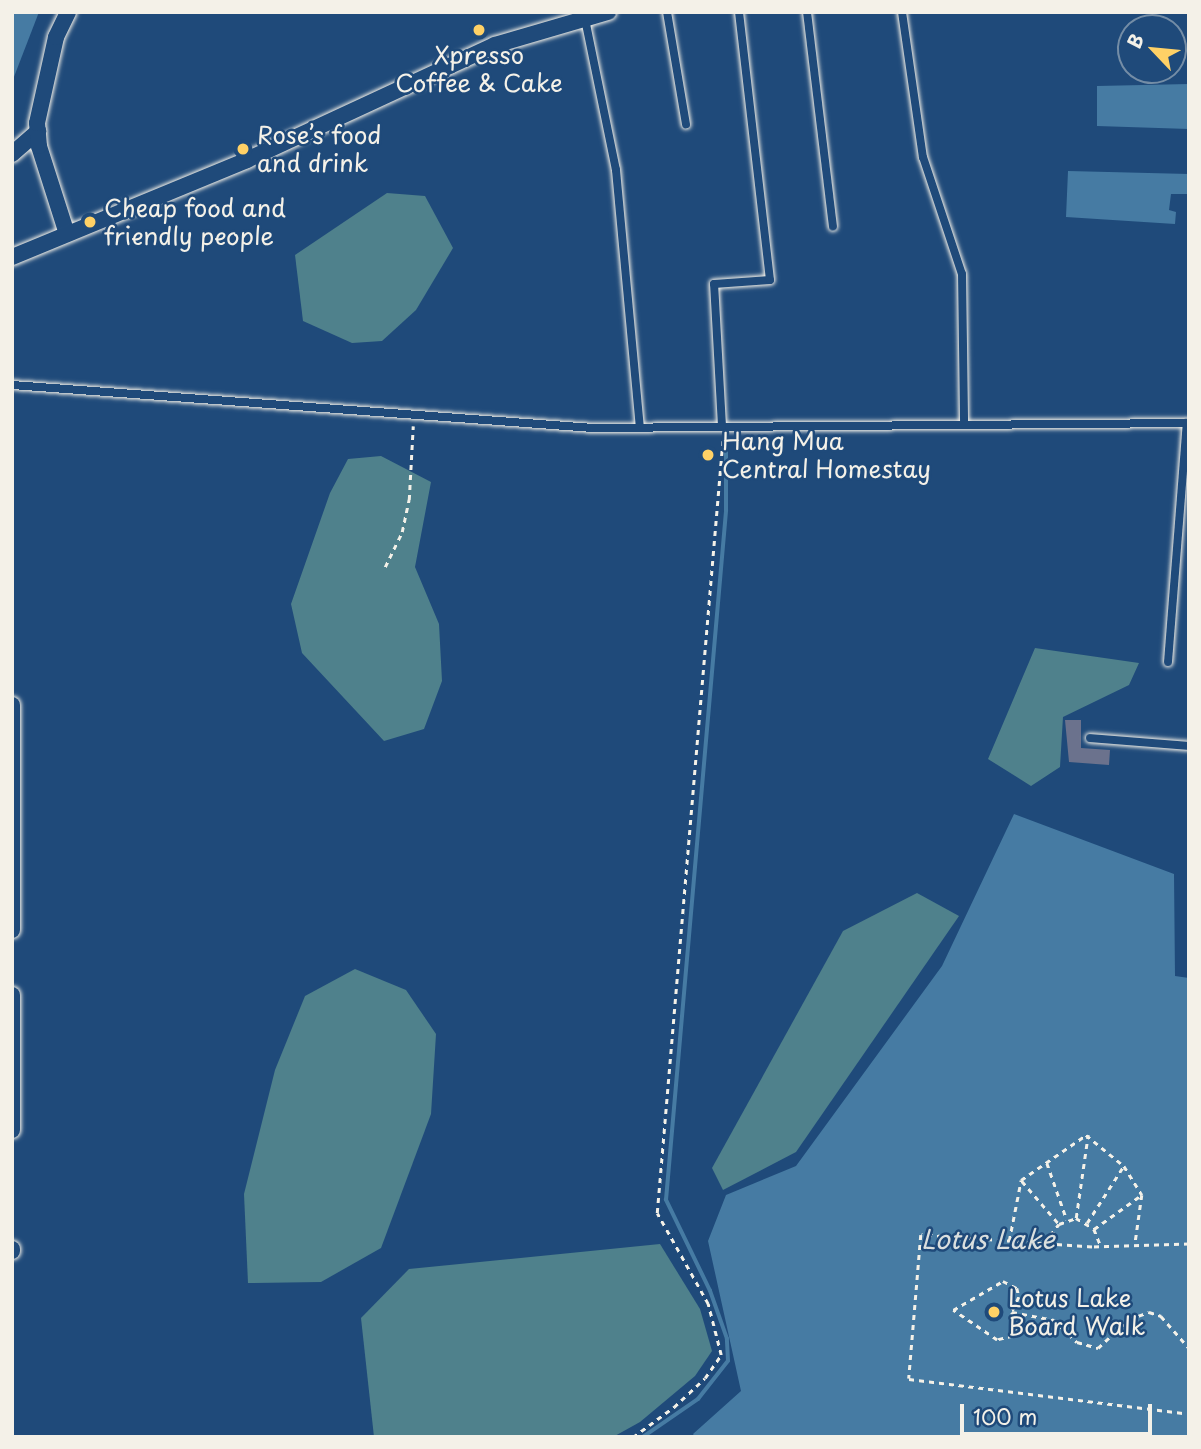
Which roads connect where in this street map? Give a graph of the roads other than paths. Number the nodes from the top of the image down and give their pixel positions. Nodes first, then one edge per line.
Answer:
1 (68, 12) edge
2 (608, 12) edge
3 (667, 12) edge
4 (739, 12) edge
5 (807, 12) edge
6 (902, 12) edge
7 (584, 16) edge
8 (686, 124) dead end
9 (37, 131) junction
10 (12, 154) edge
11 (833, 226) dead end
12 (67, 234) junction
13 (12, 257) edge
14 (12, 385) edge
15 (964, 423) junction
16 (1188, 423) edge
17 (722, 426) junction
18 (640, 427) junction
19 (1168, 662) dead end
20 (12, 705) edge
21 (1090, 737) dead end
22 (1189, 746) edge
23 (12, 930) edge
24 (12, 995) edge
25 (12, 1130) edge

1 - 9 street
2 - 7 street
3 - 8 lane
4 - 17 lane
5 - 11 lane
6 - 15 lane
7 - 12 street
7 - 18 lane
9 - 10 street
9 - 12 street
12 - 13 street
14 - 18 lane
15 - 16 lane
15 - 17 lane
16 - 19 lane
17 - 18 lane
20 - 23 street
21 - 22 lane
24 - 25 street

